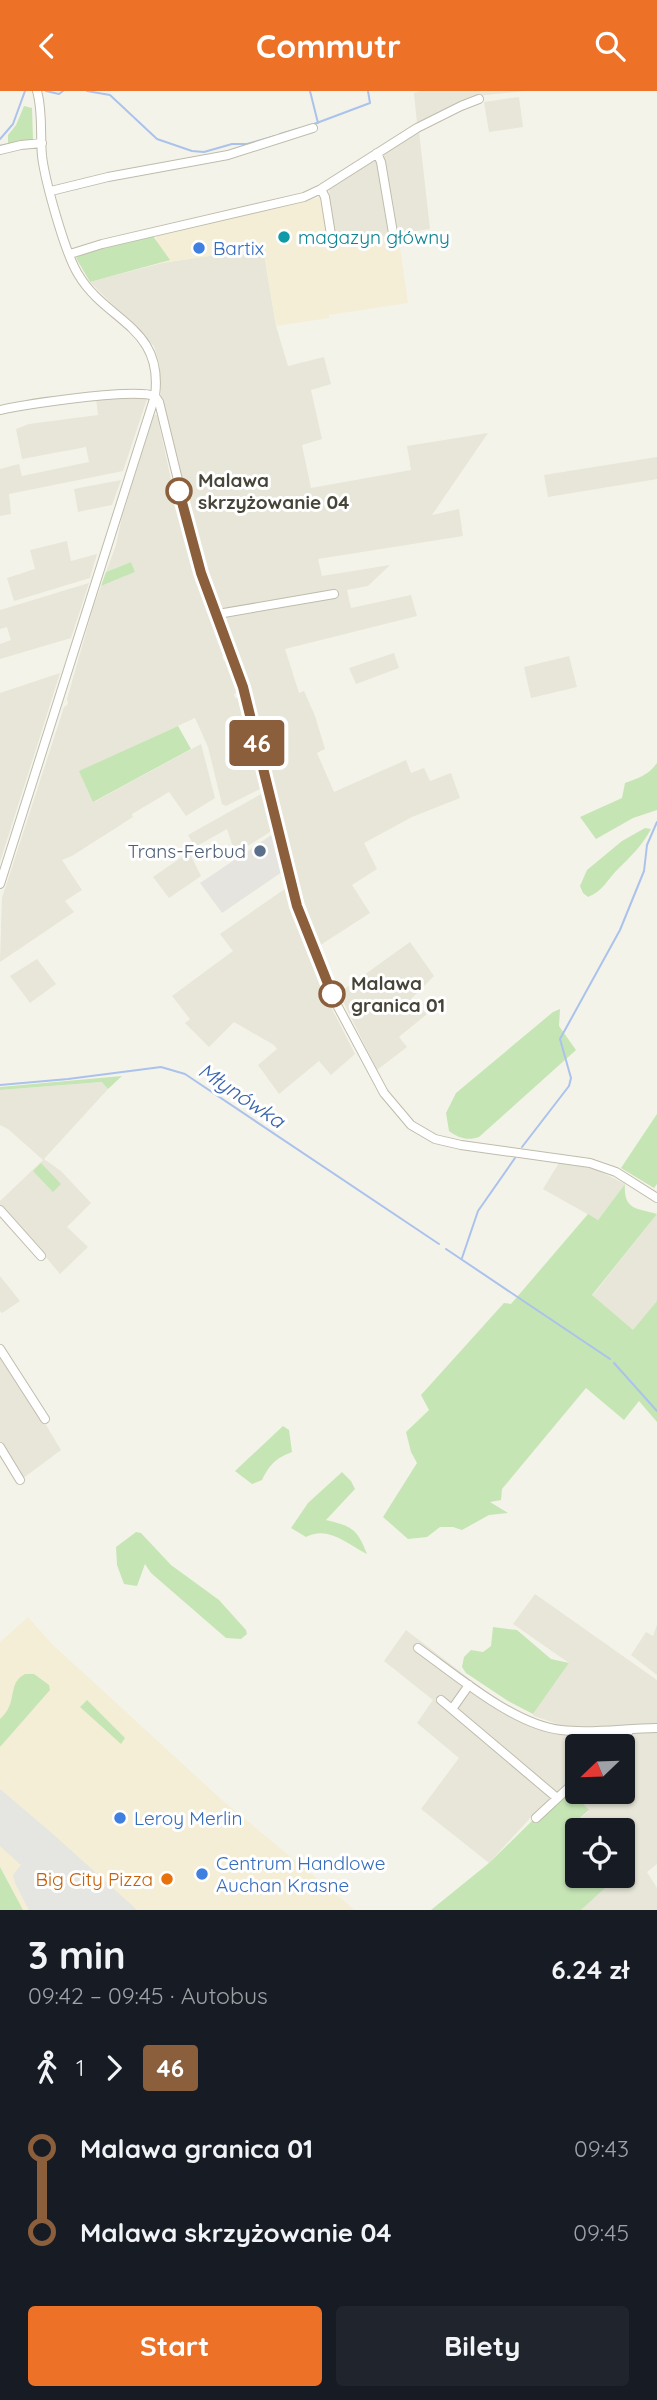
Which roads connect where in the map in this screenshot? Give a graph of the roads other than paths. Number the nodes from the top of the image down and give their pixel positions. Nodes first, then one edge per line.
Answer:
1 (37, 91) edge
2 (479, 99) dead end
3 (313, 128) dead end
4 (42, 143) junction
5 (0, 150) edge
6 (377, 153) junction
7 (321, 189) junction
8 (51, 191) junction
9 (393, 233) dead end
10 (332, 241) dead end
11 (70, 254) junction
12 (155, 396) junction
13 (0, 410) edge
14 (334, 594) dead end
15 (218, 614) junction
16 (0, 884) edge
17 (657, 1198) edge
18 (0, 1210) edge
19 (41, 1256) dead end
20 (0, 1349) edge
21 (45, 1419) dead end
22 (0, 1447) edge
23 (20, 1480) dead end
24 (418, 1648) dead end
25 (469, 1685) junction
26 (441, 1700) dead end
27 (452, 1709) junction
28 (657, 1728) edge
29 (629, 1731) junction
30 (626, 1734) edge
31 (565, 1791) edge
32 (557, 1798) junction
33 (536, 1818) dead end

1 - 4 street
2 - 6 street
3 - 8 street
4 - 5 street
4 - 8 street
6 - 7 street
6 - 9 street
7 - 10 street
7 - 11 street
8 - 11 street
11 - 12 street
12 - 13 street
12 - 15 street
12 - 16 street
14 - 15 street
15 - 17 street
18 - 19 street
20 - 21 street
22 - 23 street
24 - 25 street
25 - 27 street
25 - 29 street
26 - 27 street
27 - 32 street
28 - 29 street
29 - 30 street
31 - 32 street
32 - 33 street

